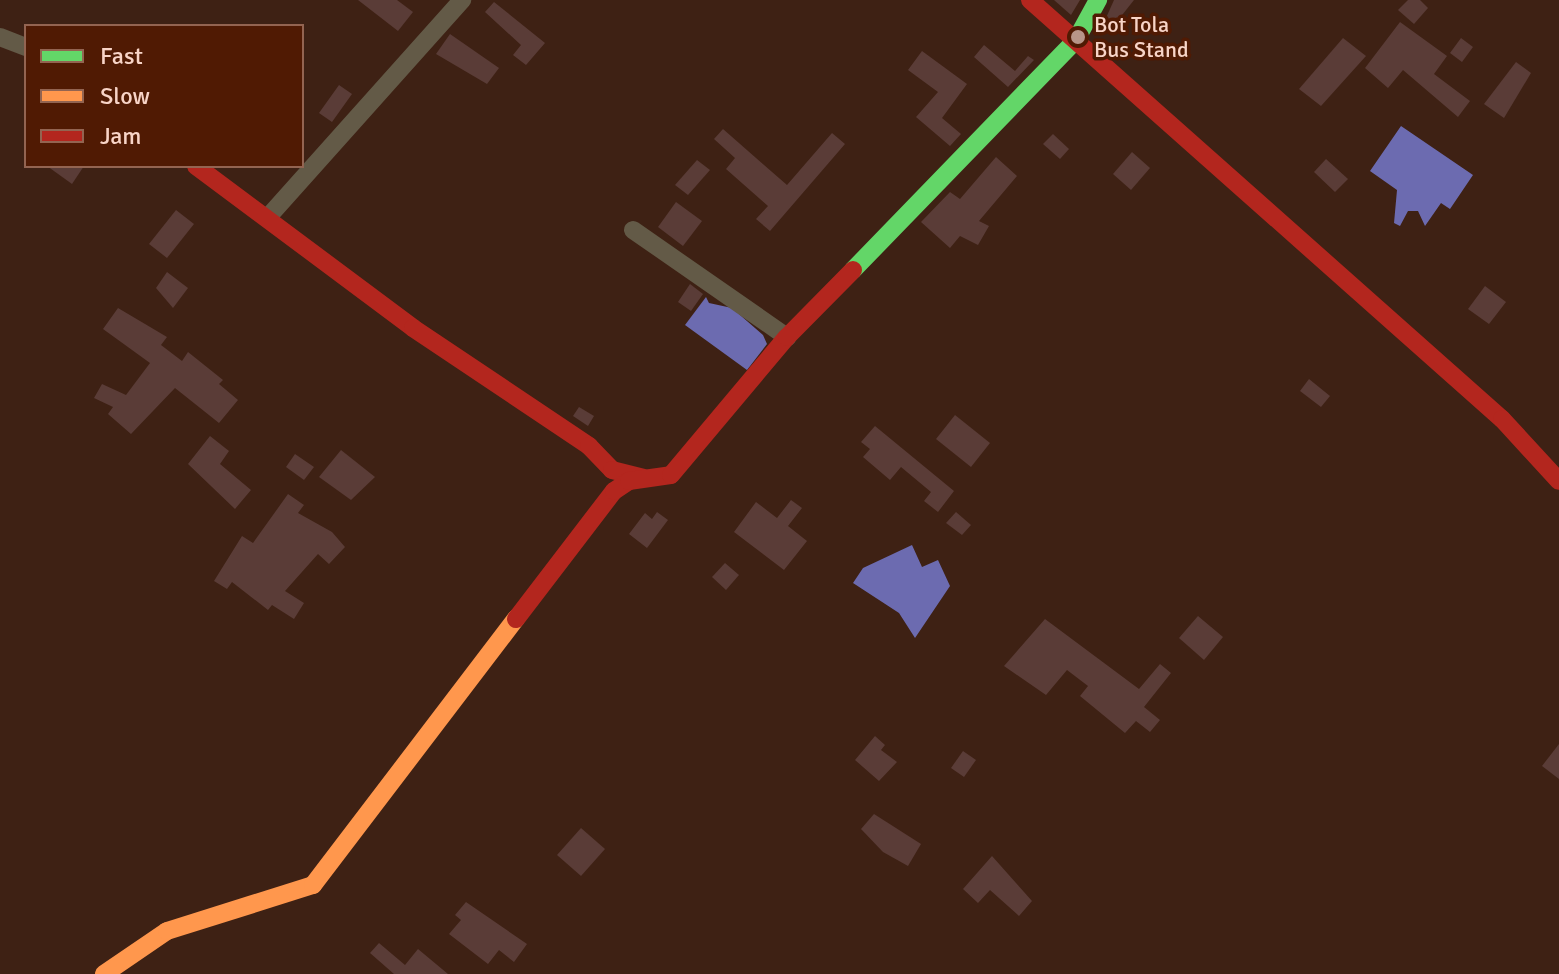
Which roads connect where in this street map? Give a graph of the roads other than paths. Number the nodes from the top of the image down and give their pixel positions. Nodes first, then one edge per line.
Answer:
1 (462, 0) edge
2 (1030, 0) edge
3 (1098, 0) edge
4 (0, 37) edge
5 (1076, 40) junction
6 (24, 46) edge
7 (199, 168) edge
8 (269, 216) junction
9 (633, 230) dead end
10 (787, 337) junction
11 (643, 478) junction
12 (1559, 481) edge
13 (104, 974) edge

1 - 8 street
2 - 5 street
3 - 5 street
4 - 6 street
5 - 10 street
5 - 12 street
7 - 8 street
8 - 11 street
9 - 10 street
10 - 11 street
11 - 13 street

